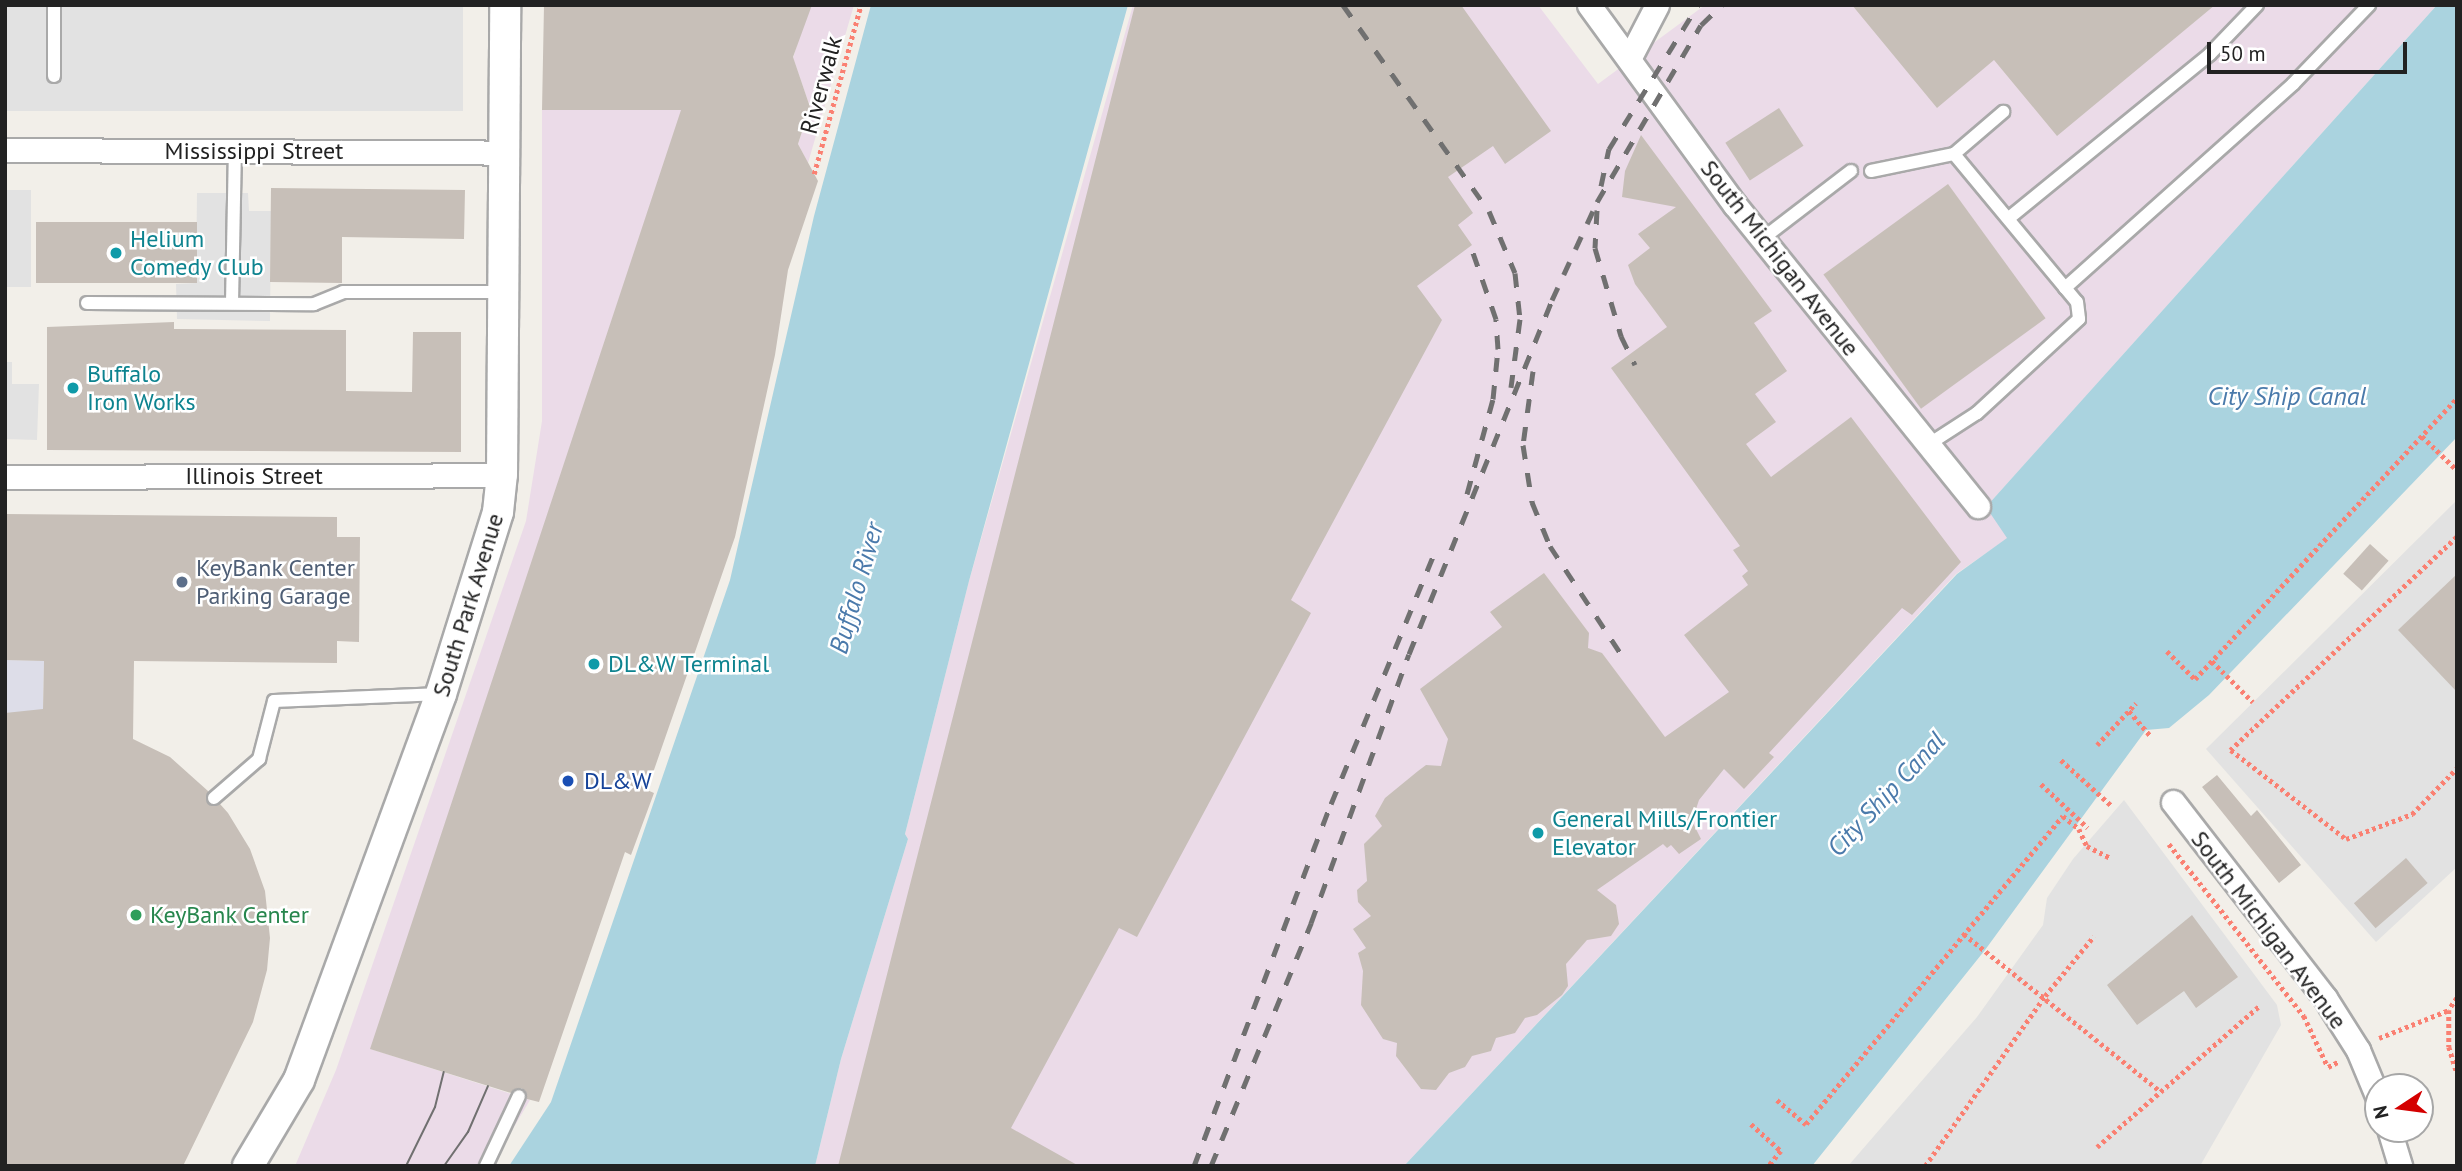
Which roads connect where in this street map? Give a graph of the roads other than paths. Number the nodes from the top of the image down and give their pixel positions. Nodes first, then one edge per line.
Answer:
1 (54, 5) edge
2 (505, 5) edge
3 (1589, 5) edge
4 (1657, 5) edge
5 (2257, 5) edge
6 (2369, 5) edge
7 (1629, 59) junction
8 (54, 76) dead end
9 (2003, 112) dead end
10 (5, 150) edge
11 (235, 151) junction
12 (504, 153) junction
13 (1954, 154) junction
14 (1871, 170) dead end
15 (1851, 171) dead end
16 (2009, 218) junction
17 (1762, 239) junction
18 (2065, 288) junction
19 (503, 292) junction
20 (87, 303) dead end
21 (232, 303) junction
22 (1929, 444) junction
23 (502, 475) junction
24 (5, 477) edge
25 (1978, 506) dead end
26 (441, 694) junction
27 (214, 798) dead end
28 (2173, 802) dead end
29 (2368, 1073) edge
30 (519, 1096) dead end
31 (2393, 1143) edge
32 (248, 1166) edge
33 (486, 1166) edge
34 (2400, 1166) edge

1 - 8 lane
2 - 12 street, South Park Avenue
3 - 7 street, South Michigan Avenue
4 - 7 street
5 - 16 lane
6 - 18 lane
7 - 17 street, South Michigan Avenue
9 - 13 lane
10 - 11 street, Mississippi Street
11 - 12 street, Mississippi Street
11 - 21 lane
12 - 19 street, South Park Avenue
13 - 14 lane
13 - 16 lane
15 - 17 lane
16 - 18 lane
17 - 22 street, South Michigan Avenue
18 - 22 lane
19 - 21 lane
19 - 23 street, South Park Avenue
20 - 21 lane
22 - 25 street, South Michigan Avenue
23 - 24 street, Illinois Street
23 - 26 street, South Park Avenue
26 - 27 lane
26 - 32 street, South Park Avenue
28 - 29 street, South Michigan Avenue
30 - 33 lane
31 - 34 street

